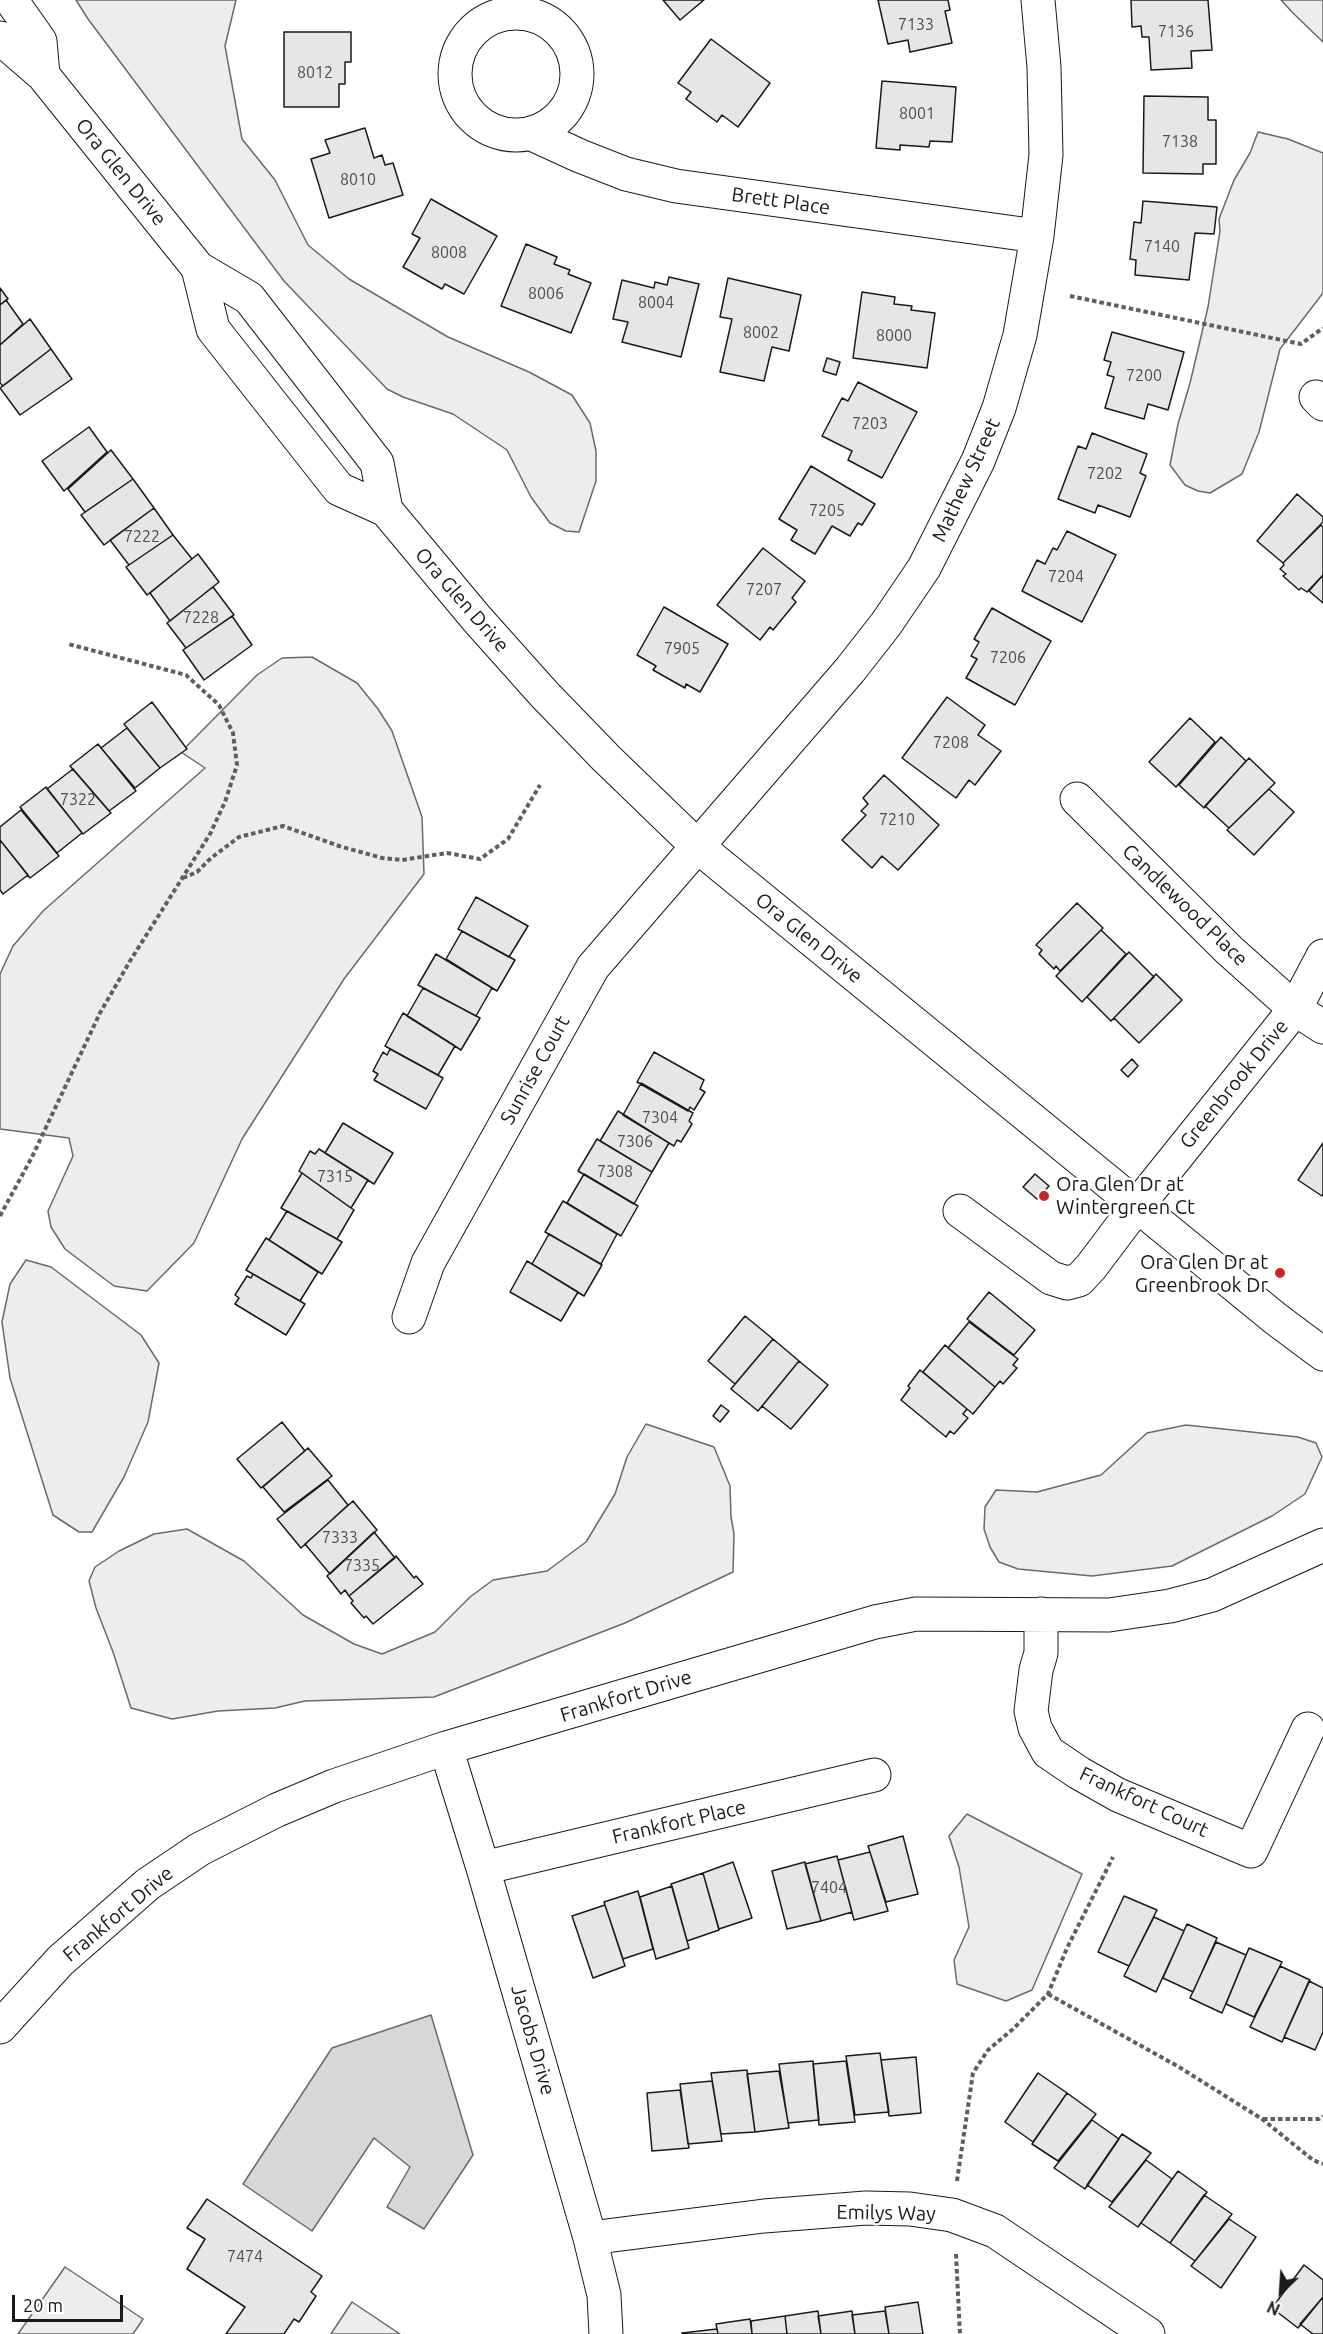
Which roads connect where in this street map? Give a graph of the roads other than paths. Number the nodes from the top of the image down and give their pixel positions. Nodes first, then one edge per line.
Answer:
1 (11, 0) edge
2 (1038, 0) edge
3 (0, 38) edge
4 (44, 75) junction
5 (532, 134) dead end
6 (1037, 236) junction
7 (198, 268) junction
8 (386, 510) junction
9 (1077, 799) dead end
10 (697, 846) junction
11 (1323, 956) edge
12 (1295, 1009) junction
13 (1323, 1027) edge
14 (1137, 1206) junction
15 (960, 1211) dead end
16 (409, 1317) dead end
17 (1276, 1319) junction
18 (1323, 1354) edge
19 (1323, 1372) edge
20 (1323, 1545) edge
21 (1041, 1614) junction
22 (1308, 1729) dead end
23 (446, 1748) junction
24 (874, 1775) dead end
25 (483, 1868) junction
26 (0, 2027) edge
27 (590, 2238) junction
28 (606, 2334) edge
29 (1148, 2334) edge

1 - 4 street
2 - 6 street, Mathew Street
3 - 4 street, Ora Glen Drive
4 - 7 street, Ora Glen Drive
5 - 6 street, Brett Place
6 - 10 street, Mathew Street
7 - 8 street, Ora Glen Drive
7 - 8 street, Ora Glen Drive
8 - 10 street, Ora Glen Drive
9 - 12 street, Candlewood Place
10 - 14 street, Ora Glen Drive
10 - 16 street, Sunrise Court
11 - 12 street, Greenbrook Drive
12 - 13 street, Candlewood Place
12 - 14 street, Greenbrook Drive
14 - 15 street, Greenbrook Drive
14 - 17 street, Ora Glen Drive
17 - 18 street, Ora Glen Drive
17 - 19 street, Ora Glen Drive
20 - 21 street, Frankfort Drive
21 - 22 street, Frankfort Court
21 - 23 street, Frankfort Drive
23 - 25 street, Jacobs Drive
23 - 26 street, Frankfort Drive
24 - 25 street, Frankfort Place
25 - 27 street, Jacobs Drive
27 - 28 street, Jacobs Drive
27 - 29 street, Emilys Way

